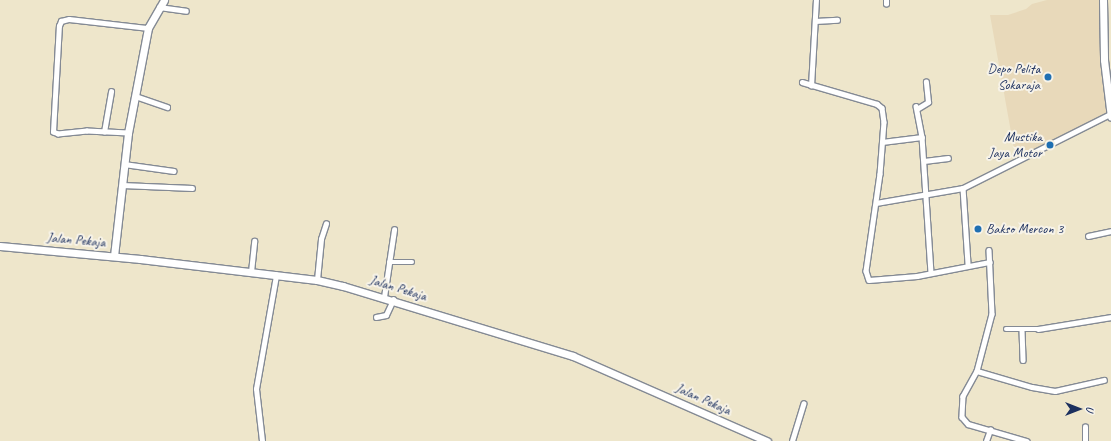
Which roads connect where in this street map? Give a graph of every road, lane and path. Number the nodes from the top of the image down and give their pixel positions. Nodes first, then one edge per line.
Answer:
1 (164, 0) edge
2 (816, 0) edge
3 (1103, 0) edge
4 (159, 7) junction
5 (186, 11) dead end
6 (815, 20) junction
7 (837, 20) dead end
8 (148, 28) junction
9 (802, 82) dead end
10 (926, 82) dead end
11 (811, 86) junction
12 (111, 92) dead end
13 (1109, 92) edge
14 (135, 96) junction
15 (167, 107) dead end
16 (1111, 115) edge
17 (104, 130) junction
18 (128, 133) junction
19 (922, 137) junction
20 (882, 142) junction
21 (948, 158) dead end
22 (924, 161) junction
23 (124, 164) junction
24 (174, 171) dead end
25 (122, 185) junction
26 (192, 188) dead end
27 (963, 188) junction
28 (926, 194) junction
29 (876, 203) junction
30 (326, 224) dead end
31 (394, 230) dead end
32 (1111, 231) edge
33 (1088, 236) dead end
34 (254, 241) dead end
35 (0, 246) edge
36 (990, 250) dead end
37 (114, 256) junction
38 (389, 262) junction
39 (412, 262) dead end
40 (990, 262) junction
41 (968, 264) junction
42 (251, 272) junction
43 (931, 272) junction
44 (276, 275) junction
45 (317, 280) junction
46 (384, 298) junction
47 (393, 300) junction
48 (376, 316) dead end
49 (1111, 317) edge
50 (1006, 329) dead end
51 (1022, 330) junction
52 (1023, 360) dead end
53 (977, 370) junction
54 (1104, 380) dead end
55 (803, 404) dead end
56 (1085, 427) dead end
57 (990, 430) junction
58 (262, 441) edge
59 (767, 441) edge
60 (792, 441) edge
61 (986, 441) edge
62 (1027, 441) edge
63 (1085, 441) edge

1 - 4 street
2 - 6 street
3 - 13 street
4 - 5 street
4 - 8 street
6 - 7 street
6 - 11 street
8 - 14 street
8 - 17 street
9 - 11 street
10 - 19 street
11 - 20 street
12 - 17 street
13 - 16 street
14 - 15 street
14 - 18 street
16 - 27 street
17 - 18 street
18 - 23 street
19 - 20 street
19 - 22 street
20 - 29 street
21 - 22 street
22 - 28 street
23 - 24 street
23 - 25 street
25 - 26 street
25 - 37 street
27 - 28 street
27 - 41 street
28 - 29 street
28 - 43 street
29 - 43 street
30 - 45 street
31 - 38 street
32 - 33 street
34 - 42 street
35 - 37 street, Jalan Pekaja
36 - 40 street
37 - 42 street, Jalan Pekaja
38 - 39 street
38 - 46 street
40 - 41 street
40 - 53 street
41 - 43 street
42 - 44 street, Jalan Pekaja
44 - 45 street, Jalan Pekaja
44 - 58 street
45 - 46 street, Jalan Pekaja
46 - 47 street, Jalan Pekaja
47 - 48 street
47 - 59 street, Jalan Pekaja
49 - 51 street
50 - 51 street
51 - 52 street
53 - 54 street
53 - 57 street
55 - 60 street
56 - 63 street
57 - 61 street
57 - 62 street

